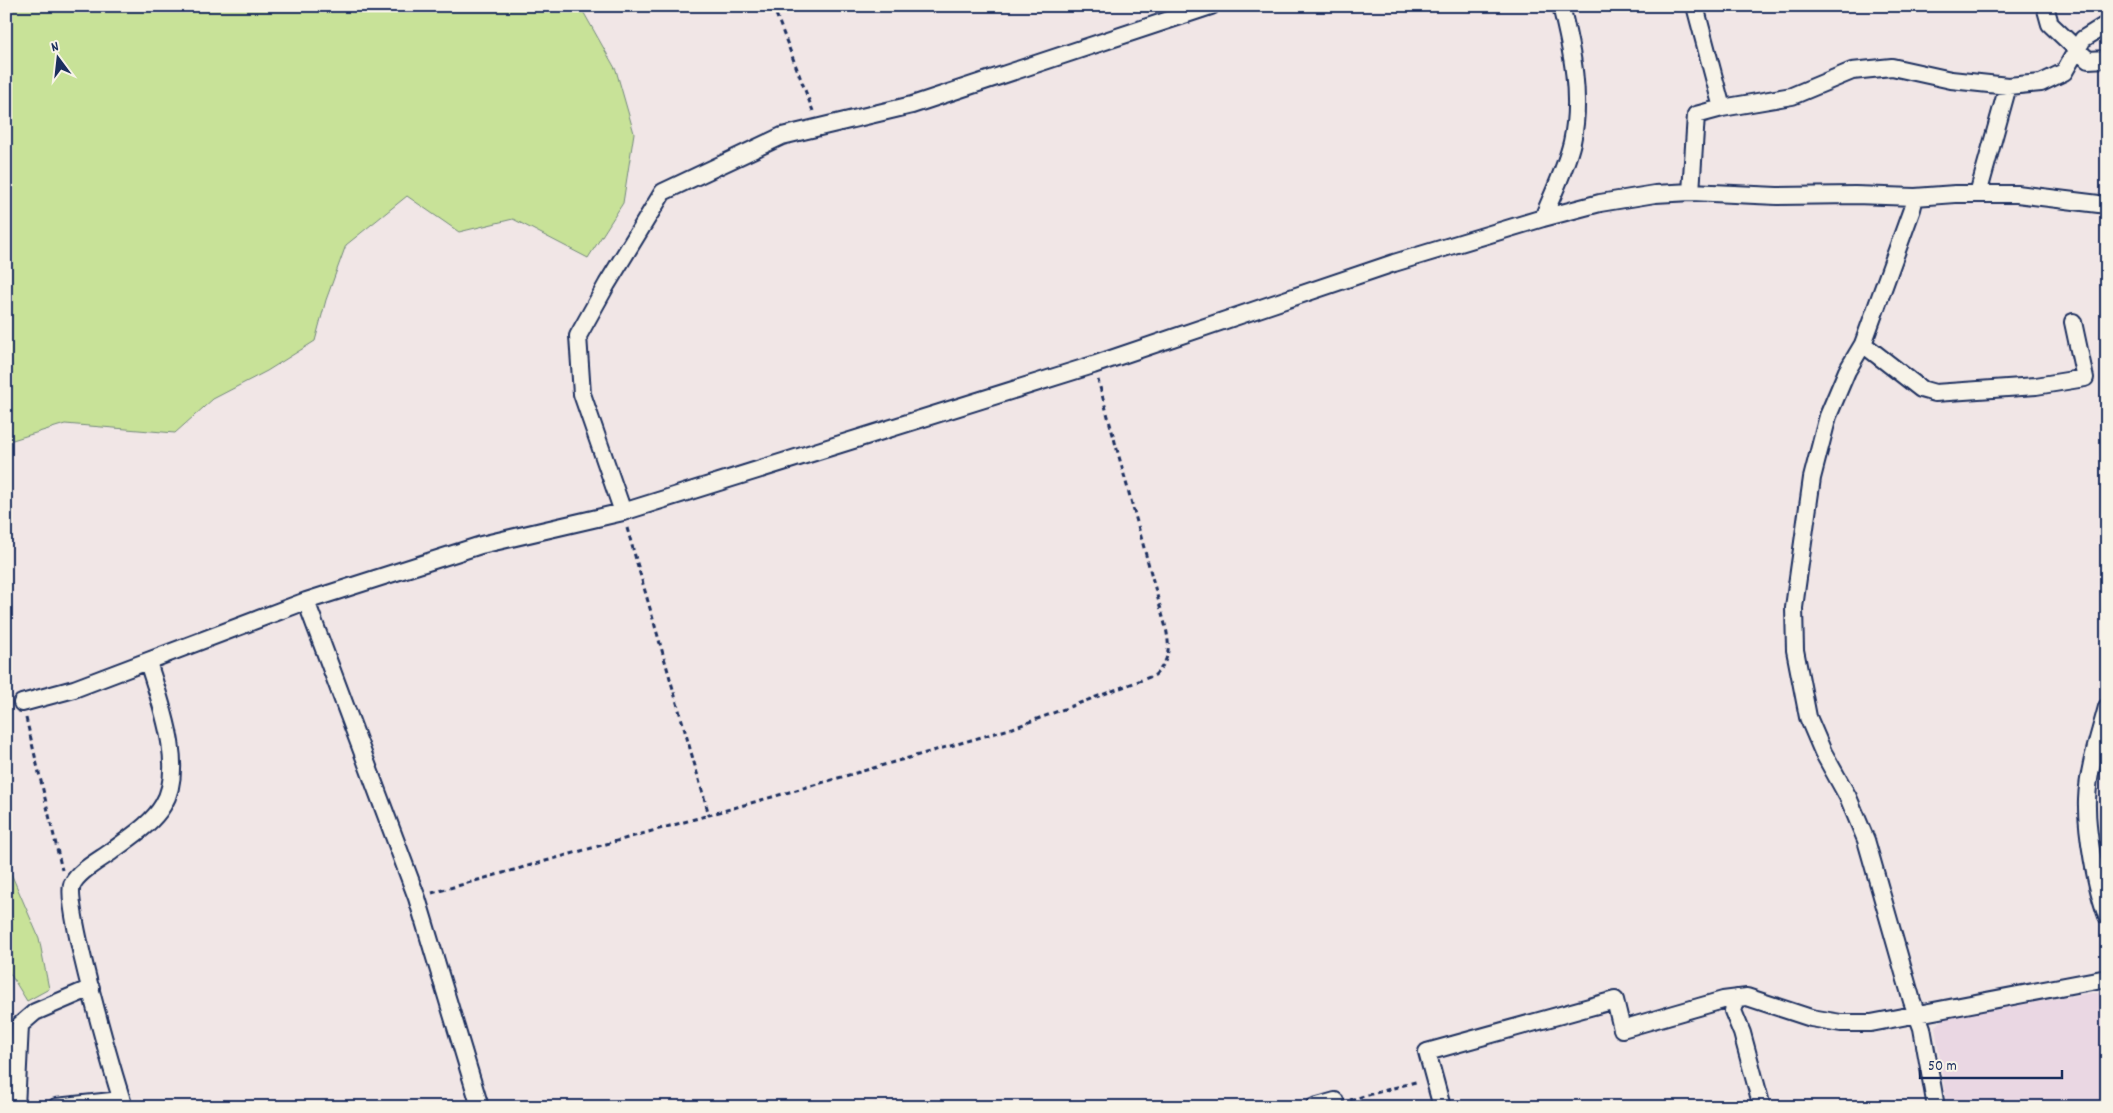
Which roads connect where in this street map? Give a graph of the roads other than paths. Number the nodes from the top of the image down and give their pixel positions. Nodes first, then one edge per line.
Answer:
1 (1211, 6) edge
2 (1561, 6) edge
3 (1695, 6) edge
4 (2045, 6) edge
5 (2107, 24) edge
6 (2079, 49) junction
7 (2107, 59) edge
8 (2008, 86) junction
9 (1722, 108) junction
10 (1691, 192) junction
11 (1978, 194) junction
12 (1914, 197) junction
13 (2107, 205) edge
14 (1544, 218) junction
15 (2073, 322) dead end
16 (1863, 344) junction
17 (622, 512) junction
18 (306, 601) junction
19 (148, 662) junction
20 (22, 703) road end
21 (2107, 707) edge
22 (2107, 916) edge
23 (2107, 978) edge
24 (91, 988) junction
25 (1737, 998) junction
26 (1918, 1014) junction
27 (1335, 1101) road end
28 (122, 1104) edge
29 (16, 1107) edge
30 (56, 1107) edge
31 (480, 1107) edge
32 (1314, 1107) edge
33 (1442, 1107) edge
34 (1762, 1107) edge
35 (1936, 1107) edge

1 - 17 street
2 - 14 street
3 - 9 street
4 - 6 street
5 - 6 street
6 - 7 street
6 - 8 street
8 - 9 street
8 - 11 street
9 - 10 street
10 - 12 street
10 - 14 street
11 - 12 street
11 - 13 street
12 - 16 street
14 - 17 street
15 - 16 street
16 - 26 street
17 - 18 street
18 - 19 street
18 - 31 street
19 - 20 street
19 - 24 street
21 - 22 street
23 - 26 street
24 - 28 street
24 - 29 street
25 - 26 street
25 - 33 street
25 - 34 street
26 - 35 street
27 - 32 street
28 - 30 street

